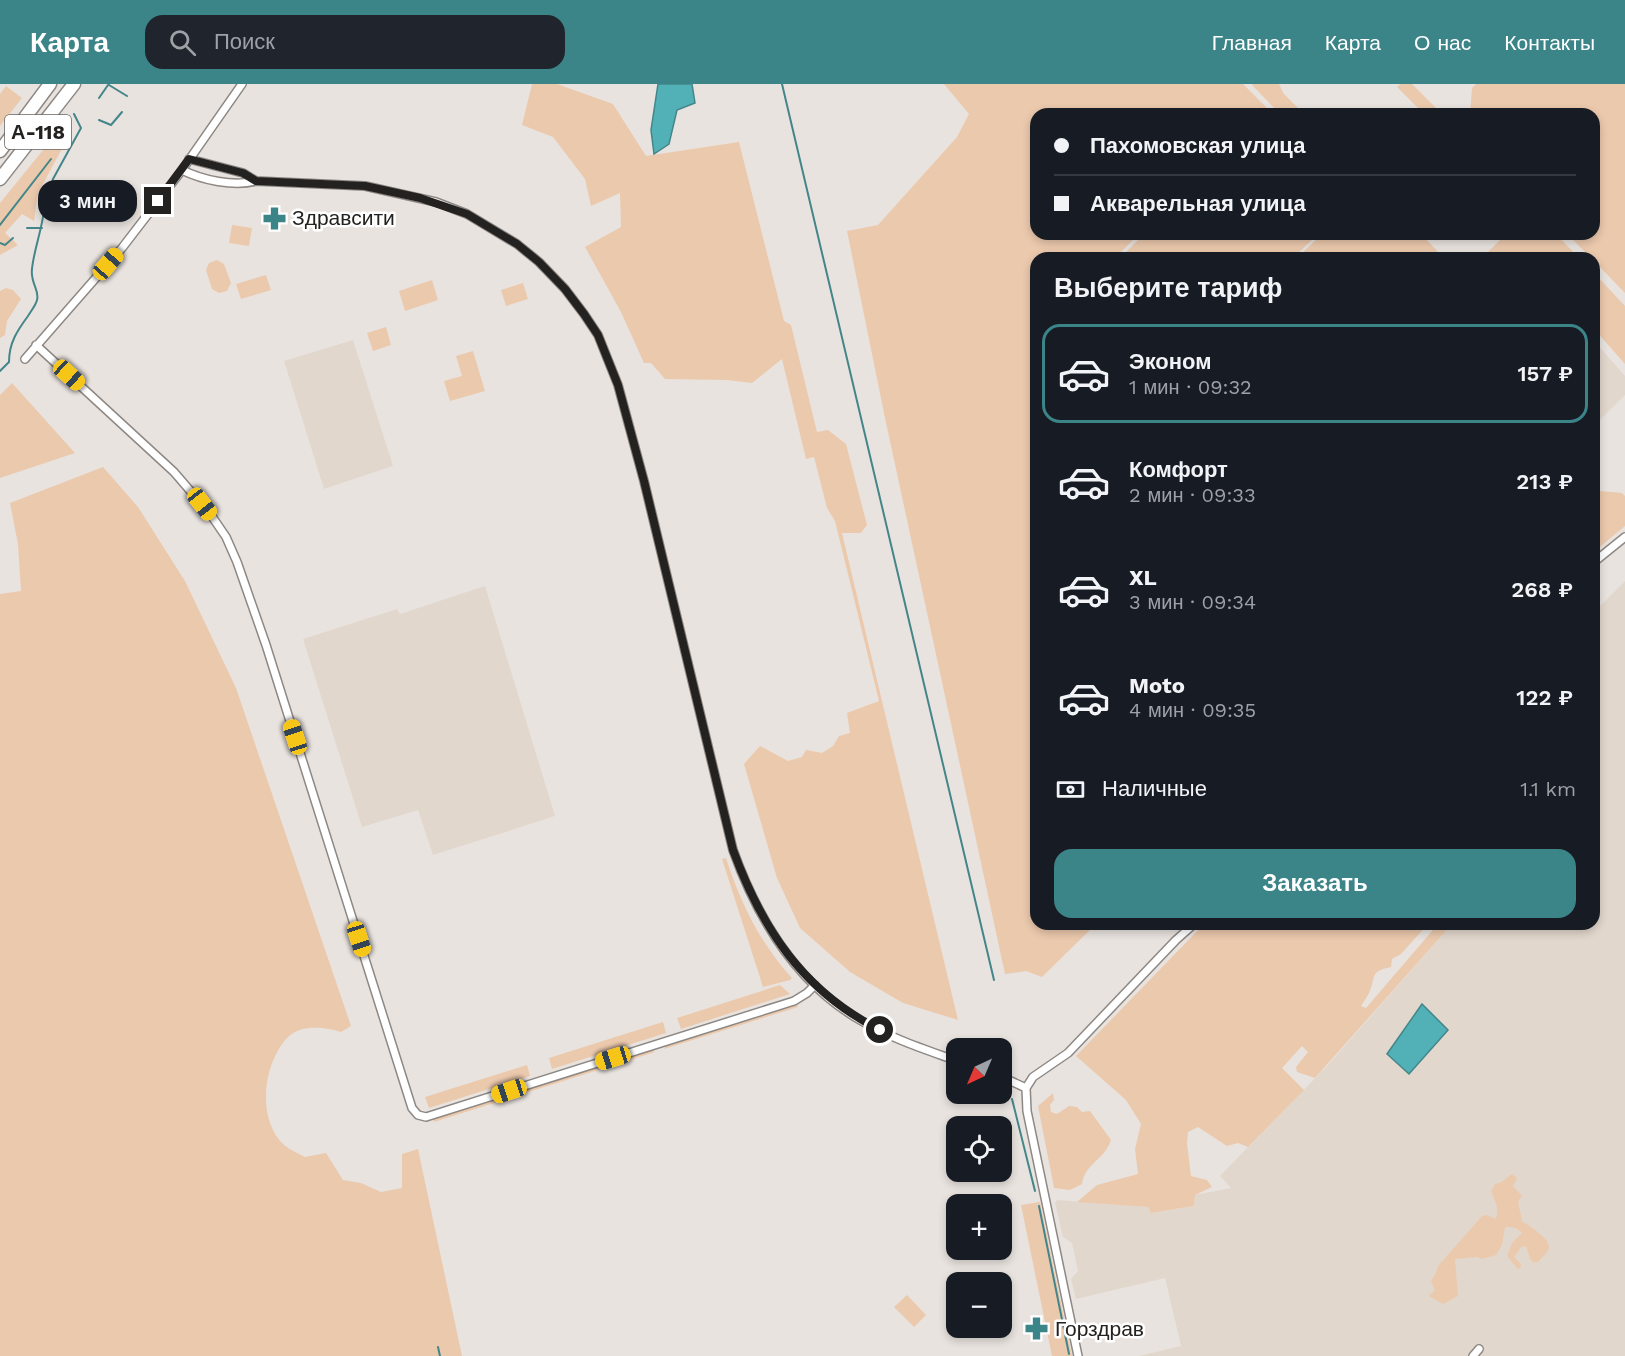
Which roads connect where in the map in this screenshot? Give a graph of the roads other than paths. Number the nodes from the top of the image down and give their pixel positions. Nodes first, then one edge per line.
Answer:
1 (50, 84) edge
2 (74, 84) edge
3 (242, 84) edge
4 (0, 151) edge
5 (189, 159) junction
6 (182, 170) junction
7 (0, 179) edge
8 (256, 181) junction
9 (36, 345) junction
10 (25, 359) dead end
11 (1625, 537) edge
12 (1600, 557) edge
13 (1187, 930) edge
14 (815, 985) junction
15 (946, 1057) edge
16 (1012, 1082) edge
17 (1026, 1088) junction
18 (1479, 1348) dead end
19 (1078, 1356) edge
20 (1473, 1356) edge

1 - 4 highway, А-118
2 - 7 highway, А-118
3 - 5 street
5 - 6 street
5 - 8 street
6 - 8 street
6 - 9 street
8 - 14 street
9 - 10 street
9 - 14 street
11 - 12 street
13 - 17 street
14 - 15 street
16 - 17 street
17 - 19 street
18 - 20 street

